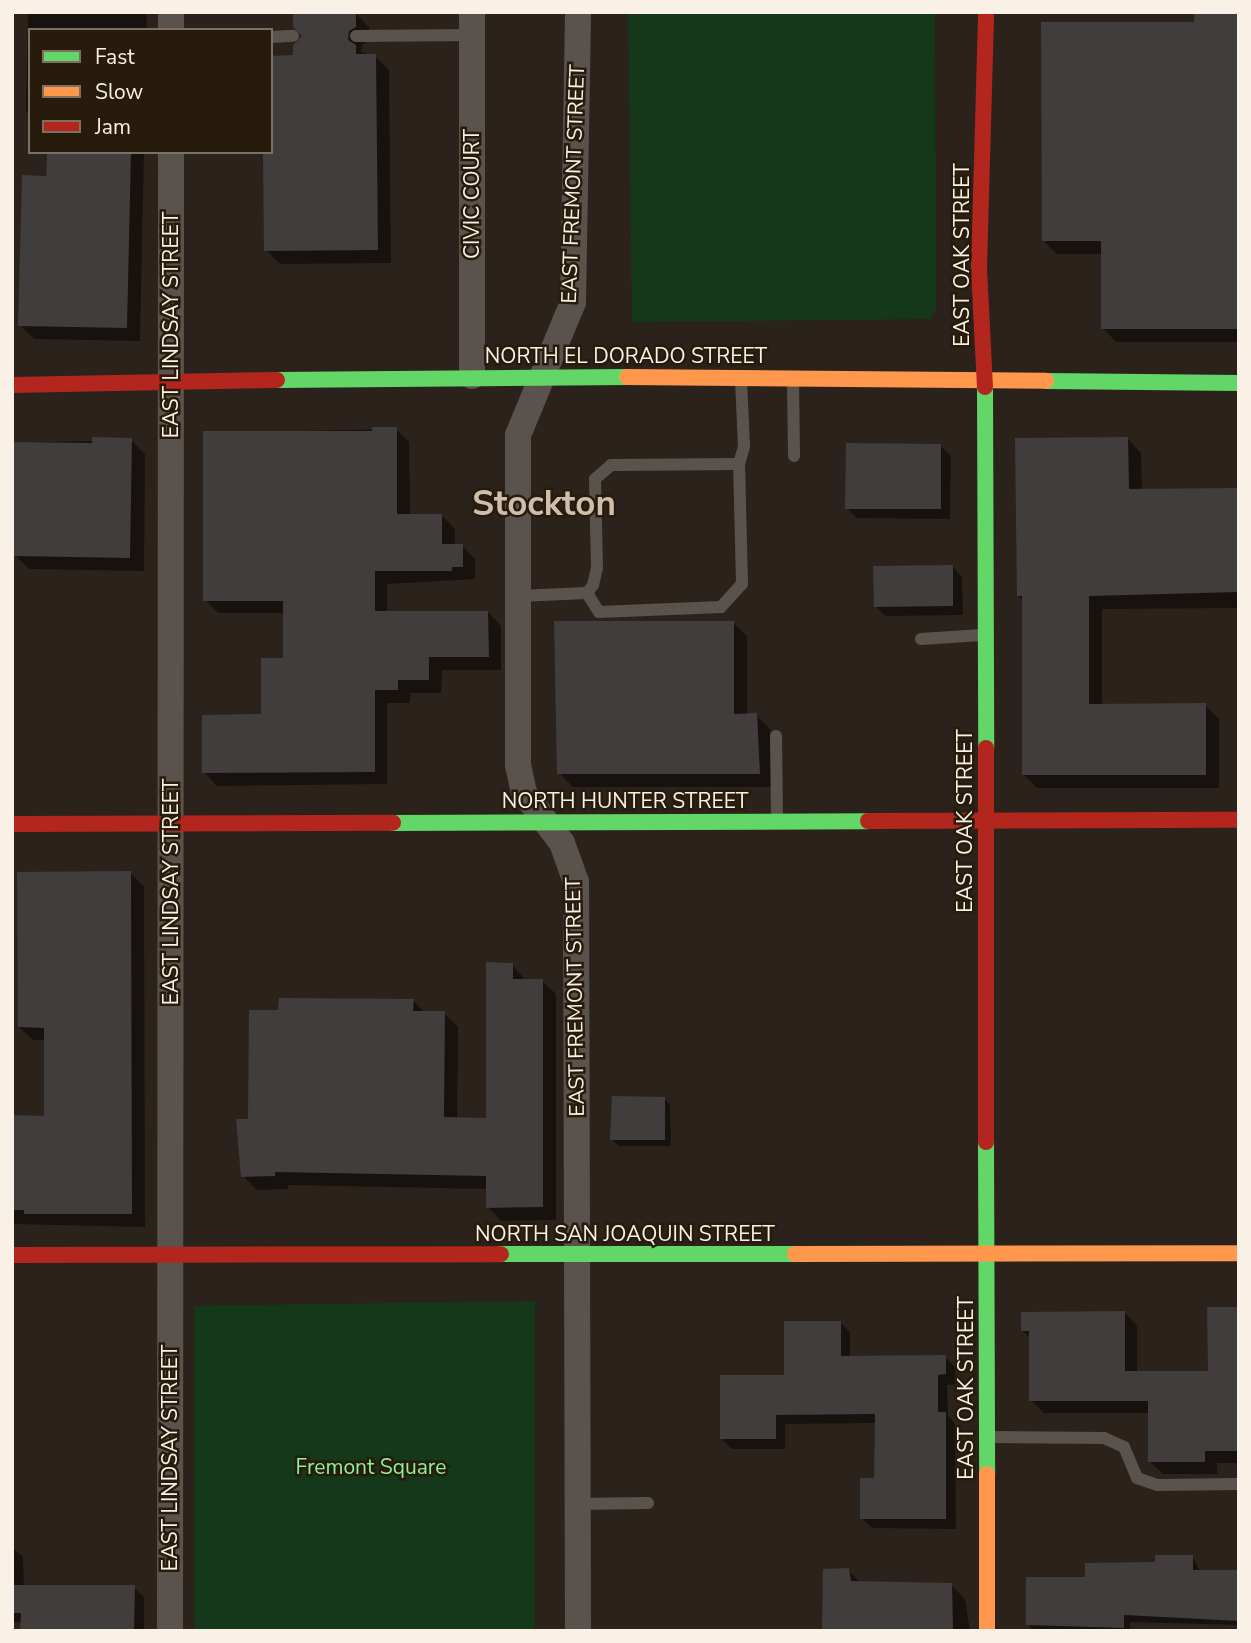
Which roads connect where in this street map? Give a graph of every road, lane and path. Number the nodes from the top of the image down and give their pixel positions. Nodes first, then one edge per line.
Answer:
1 (578, 12) edge
2 (986, 12) edge
3 (472, 23) edge
4 (356, 36) dead end
5 (273, 37) edge
6 (293, 37) dead end
7 (171, 154) edge
8 (472, 376) junction
9 (543, 377) junction
10 (741, 378) junction
11 (793, 378) junction
12 (985, 378) junction
13 (1239, 383) edge
14 (171, 384) junction
15 (12, 385) edge
16 (794, 456) dead end
17 (739, 464) junction
18 (587, 593) junction
19 (518, 596) junction
20 (986, 634) junction
21 (921, 639) dead end
22 (776, 736) dead end
23 (1239, 820) edge
24 (986, 821) junction
25 (548, 822) junction
26 (778, 822) junction
27 (12, 824) edge
28 (171, 824) junction
29 (1239, 1253) edge
30 (988, 1254) junction
31 (12, 1255) edge
32 (577, 1255) junction
33 (170, 1257) junction
34 (987, 1437) junction
35 (1239, 1485) edge
36 (648, 1503) dead end
37 (578, 1504) junction
38 (170, 1631) edge
39 (578, 1631) edge
40 (987, 1631) edge

1 - 9 street, EAST FREMONT STREET
2 - 12 street, EAST OAK STREET
3 - 4 lane
3 - 8 street, CIVIC COURT
5 - 6 lane
7 - 14 street, EAST LINDSAY STREET
8 - 9 street, NORTH EL DORADO STREET
8 - 14 street, NORTH EL DORADO STREET
9 - 10 street, NORTH EL DORADO STREET
9 - 19 street, EAST FREMONT STREET
10 - 11 street, NORTH EL DORADO STREET
10 - 17 lane
11 - 12 street, NORTH EL DORADO STREET
11 - 16 lane
12 - 13 street, NORTH EL DORADO STREET
12 - 20 street, EAST OAK STREET
14 - 15 street, NORTH EL DORADO STREET
14 - 28 street, EAST LINDSAY STREET
17 - 18 lane
17 - 18 lane
18 - 19 lane
19 - 25 street, EAST FREMONT STREET
20 - 21 lane
20 - 24 street, EAST OAK STREET
22 - 26 lane
23 - 24 street, NORTH HUNTER STREET
24 - 26 street, NORTH HUNTER STREET
24 - 30 street, EAST OAK STREET
25 - 26 street, NORTH HUNTER STREET
25 - 28 street, NORTH HUNTER STREET
25 - 32 street, EAST FREMONT STREET
27 - 28 street, NORTH HUNTER STREET
28 - 33 street, EAST LINDSAY STREET
29 - 30 street, NORTH SAN JOAQUIN STREET
30 - 32 street, NORTH SAN JOAQUIN STREET
30 - 34 street, EAST OAK STREET
31 - 33 street, NORTH SAN JOAQUIN STREET
32 - 33 street, NORTH SAN JOAQUIN STREET
32 - 37 street, EAST FREMONT STREET
33 - 38 street, EAST LINDSAY STREET
34 - 35 lane
34 - 40 street, EAST OAK STREET
36 - 37 lane
37 - 39 street, EAST FREMONT STREET

